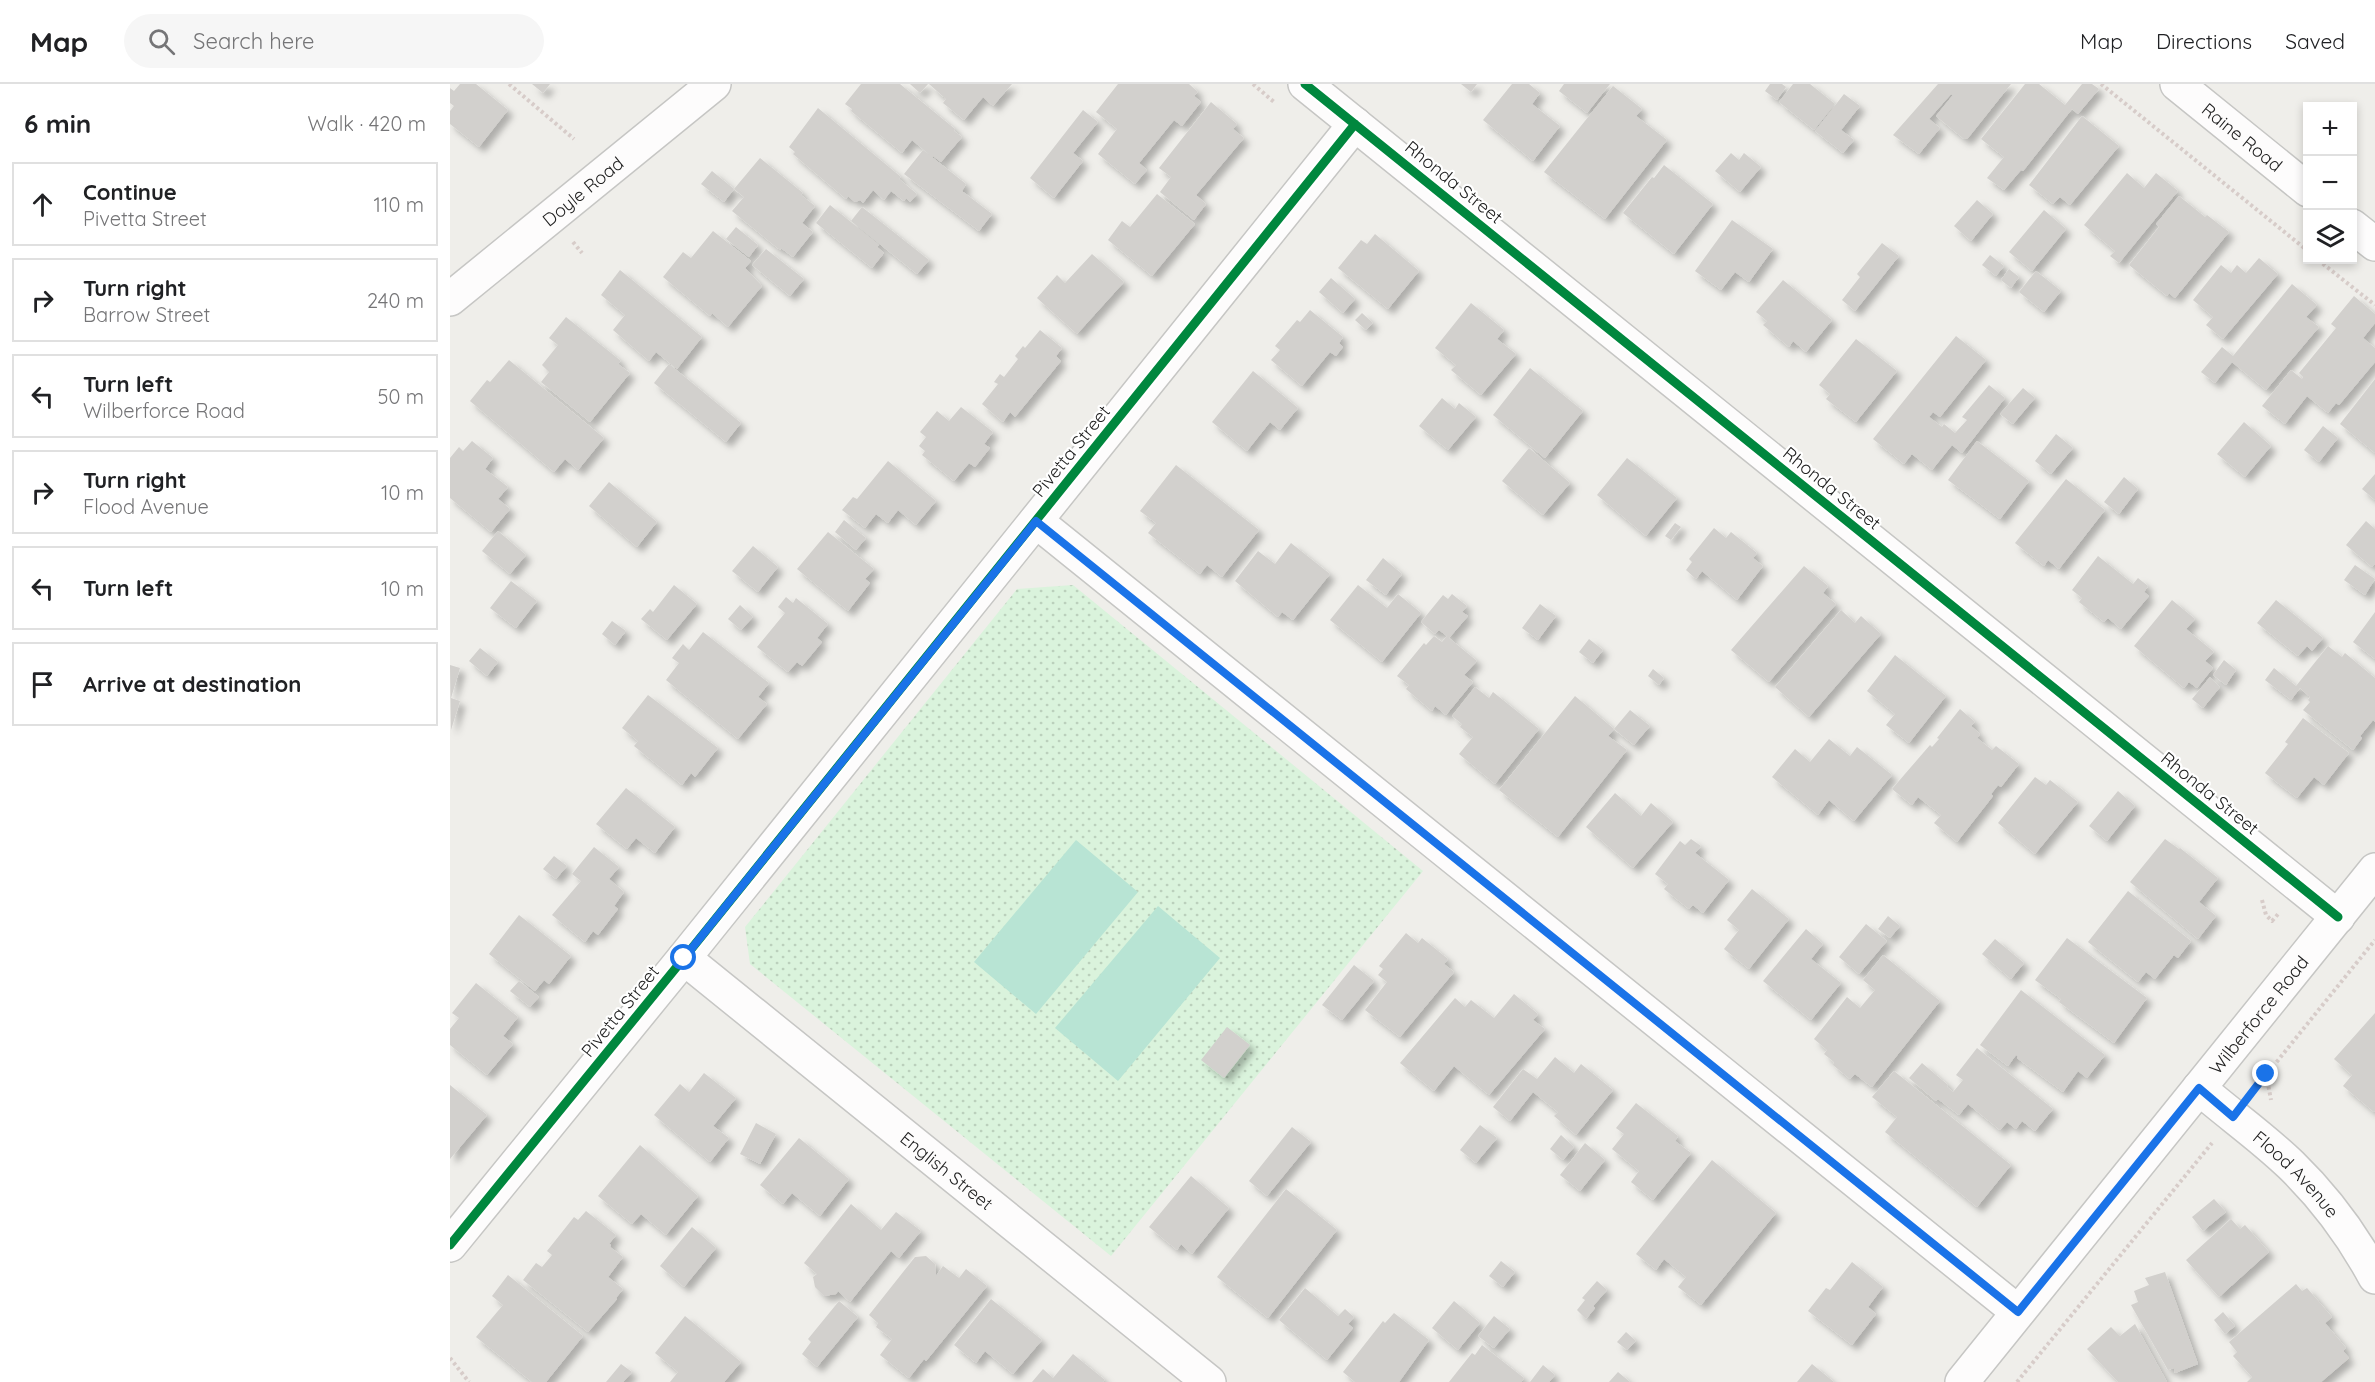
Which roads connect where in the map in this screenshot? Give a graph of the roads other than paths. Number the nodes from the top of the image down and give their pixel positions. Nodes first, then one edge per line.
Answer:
1 (714, 84) edge
2 (1305, 84) edge
3 (2177, 84) edge
4 (1355, 124) junction
5 (2303, 187) edge
6 (2357, 230) edge
7 (2375, 244) edge
8 (450, 299) edge
9 (1036, 521) junction
10 (2375, 870) edge
11 (2338, 917) junction
12 (684, 958) junction
13 (2199, 1088) junction
14 (450, 1245) edge
15 (2375, 1277) edge
16 (2018, 1312) junction
17 (1209, 1382) edge
18 (1962, 1382) edge

1 - 8 street, Doyle Road
2 - 4 street, Rhonda Street
3 - 5 street, Raine Road
4 - 9 street, Pivetta Street
4 - 11 street, Rhonda Street
6 - 7 street
9 - 12 street, Pivetta Street
9 - 16 street
10 - 11 street, Wilberforce Road
11 - 13 street, Wilberforce Road
12 - 14 street, Pivetta Street
12 - 17 street, English Street
13 - 15 street, Flood Avenue
13 - 16 street, Wilberforce Road
16 - 18 street, Wilberforce Road

